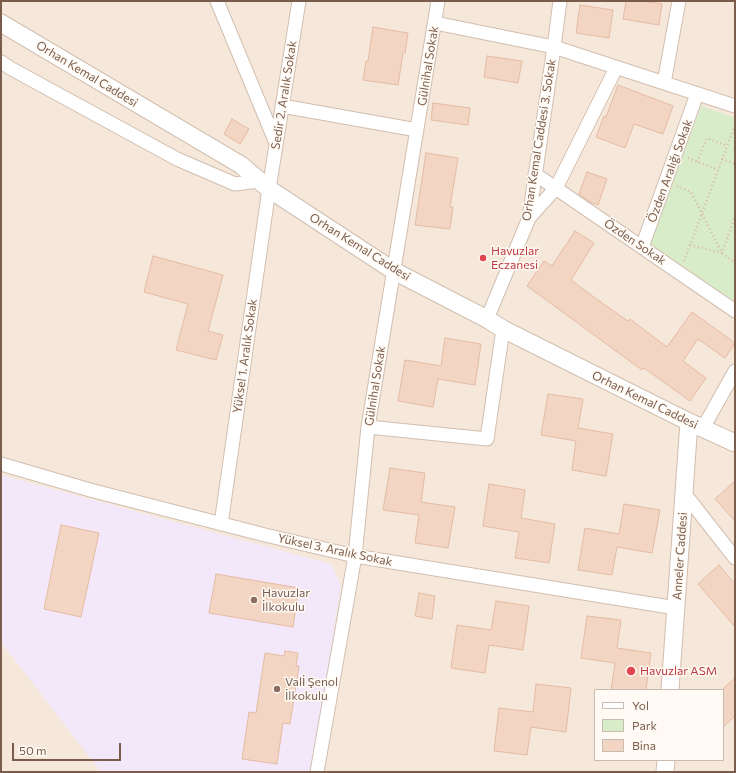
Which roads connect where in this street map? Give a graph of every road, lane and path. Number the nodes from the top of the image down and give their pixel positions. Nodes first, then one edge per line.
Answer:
1 (217, 1) edge
2 (299, 1) edge
3 (438, 1) edge
4 (560, 1) edge
5 (679, 1) edge
6 (1, 23) edge
7 (435, 23) junction
8 (554, 47) junction
9 (1, 62) edge
10 (616, 68) junction
11 (664, 83) junction
12 (697, 94) junction
13 (282, 106) junction
14 (735, 106) edge
15 (735, 125) edge
16 (417, 130) junction
17 (276, 143) junction
18 (727, 146) junction
19 (722, 159) junction
20 (697, 162) junction
21 (735, 164) edge
22 (685, 165) dead end
23 (718, 170) junction
24 (535, 174) junction
25 (264, 185) junction
26 (676, 185) dead end
27 (556, 188) junction
28 (702, 213) junction
29 (735, 217) edge
30 (529, 218) junction
31 (690, 244) junction
32 (642, 247) junction
33 (722, 253) junction
34 (735, 263) edge
35 (394, 271) junction
36 (680, 272) junction
37 (735, 311) edge
38 (487, 319) junction
39 (503, 329) junction
40 (735, 371) edge
41 (696, 425) junction
42 (368, 426) junction
43 (735, 443) edge
44 (1, 464) edge
45 (684, 493) junction
46 (220, 524) junction
47 (354, 556) junction
48 (735, 558) edge
49 (676, 608) junction
50 (670, 689) edge
51 (666, 761) edge
52 (318, 772) edge
53 (665, 772) edge

1 - 17 street
2 - 13 street, Sedir 2. Aralık Sokak
3 - 7 street, Gülnihal Sokak
4 - 8 street, Orhan Kemal Caddesi 3. Sokak
5 - 11 street
6 - 25 street, Orhan Kemal Caddesi
7 - 8 street
7 - 16 street, Gülnihal Sokak
8 - 10 street
8 - 24 street, Orhan Kemal Caddesi 3. Sokak
9 - 25 street
10 - 11 street
10 - 27 street
11 - 12 street
12 - 14 street
12 - 32 street, Özden Aralığı Sokak
13 - 16 street
13 - 17 street, Sedir 2. Aralık Sokak
15 - 18 path
16 - 35 street, Gülnihal Sokak
17 - 25 street, Sedir 2. Aralık Sokak
18 - 19 path
18 - 20 path
19 - 21 path
19 - 23 path
20 - 22 path
20 - 23 path
23 - 28 path
24 - 27 street, Özden Sokak
24 - 30 street, Orhan Kemal Caddesi 3. Sokak
25 - 35 street, Orhan Kemal Caddesi
25 - 46 street, Yüksel 1. Aralık Sokak
26 - 28 path
27 - 30 street
27 - 32 street, Özden Sokak
28 - 31 path
28 - 33 path
29 - 33 path
30 - 38 street, Orhan Kemal Caddesi 3. Sokak
31 - 33 path
31 - 36 path
32 - 36 street, Özden Sokak
33 - 34 path
35 - 38 street, Orhan Kemal Caddesi
35 - 42 street, Gülnihal Sokak
36 - 37 street, Özden Sokak
38 - 39 street, Orhan Kemal Caddesi
39 - 41 street, Orhan Kemal Caddesi
39 - 42 street
40 - 41 street
41 - 43 street, Orhan Kemal Caddesi
41 - 45 street, Anneler Caddesi
42 - 47 street, Gülnihal Sokak
44 - 46 street, Yüksel 3. Aralık Sokak
45 - 48 street
45 - 49 street, Anneler Caddesi
46 - 47 street, Yüksel 3. Aralık Sokak
47 - 49 street, Yüksel 3. Aralık Sokak
47 - 52 street, Gülnihal Sokak
49 - 50 street, Anneler Caddesi
51 - 53 street

